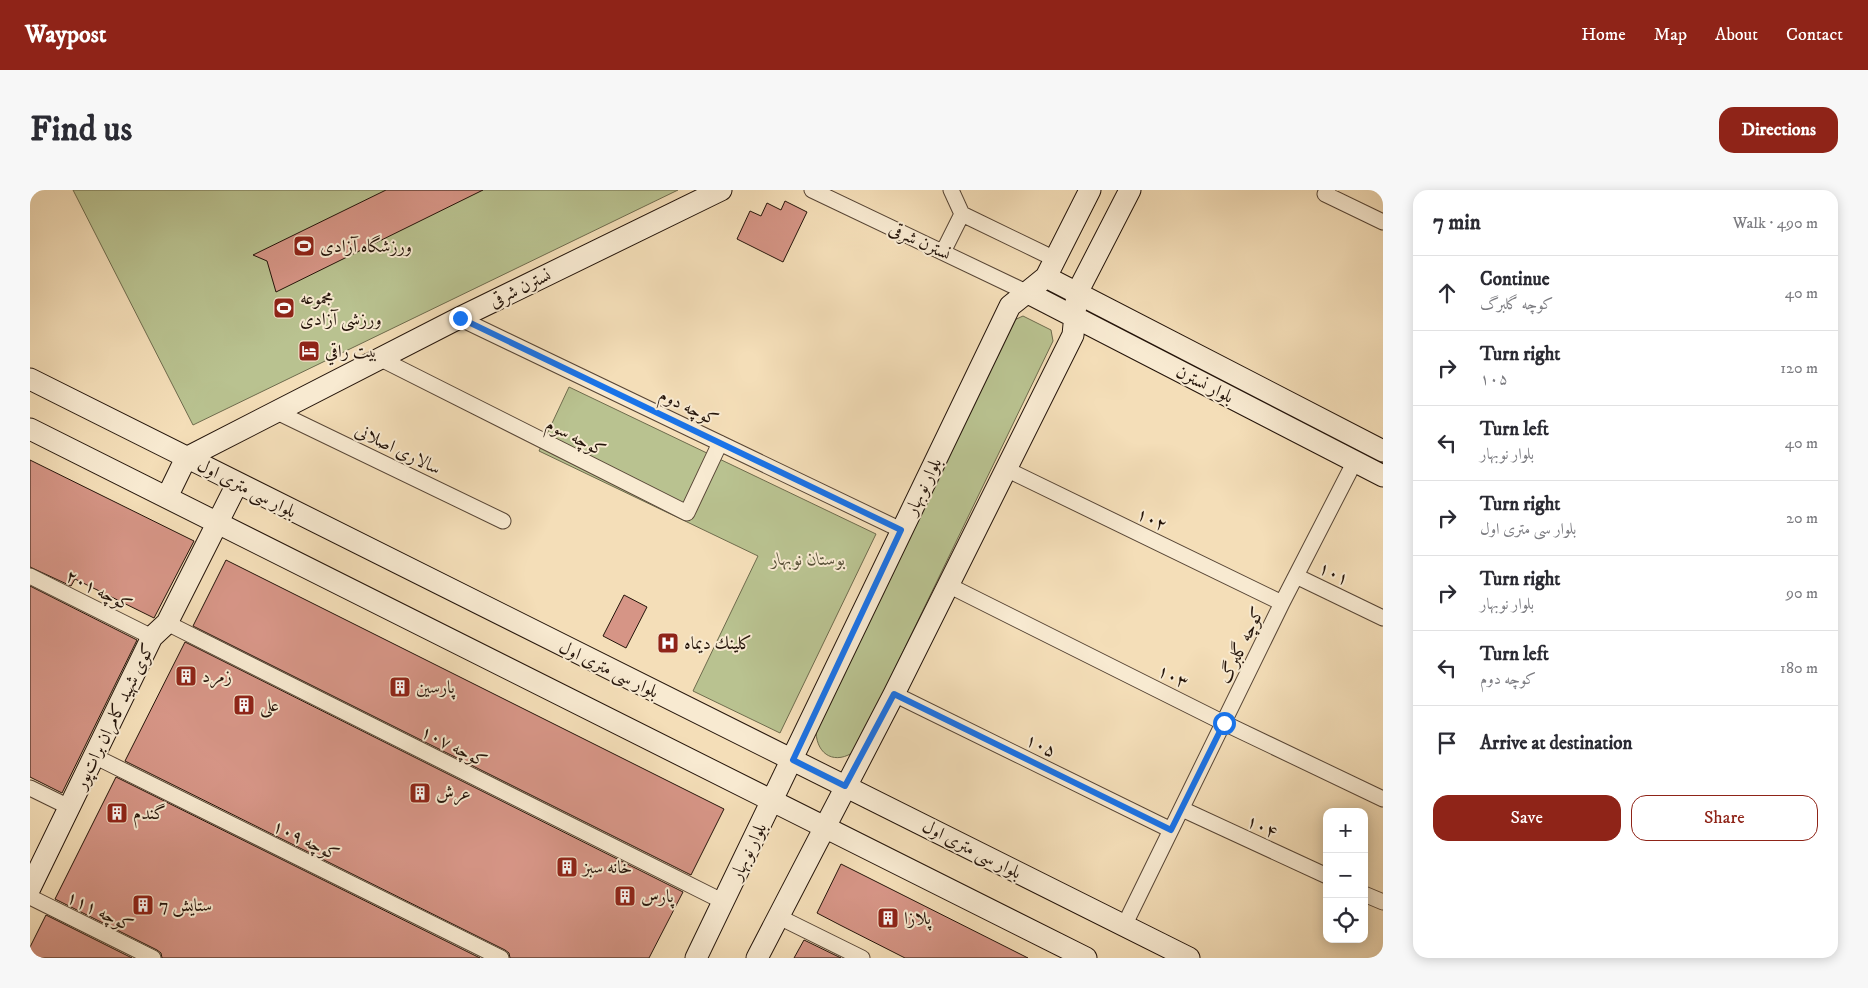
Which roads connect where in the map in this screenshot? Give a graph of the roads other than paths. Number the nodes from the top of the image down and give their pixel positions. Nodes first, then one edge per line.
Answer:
1 (722, 190) edge
2 (812, 190) edge
3 (950, 190) edge
4 (1090, 190) edge
5 (1130, 190) edge
6 (1328, 190) edge
7 (962, 214) junction
8 (1383, 222) edge
9 (943, 252) junction
10 (1050, 268) junction
11 (1028, 293) junction
12 (1077, 293) junction
13 (1075, 316) junction
14 (460, 318) junction
15 (380, 358) junction
16 (30, 379) edge
17 (277, 412) junction
18 (30, 429) edge
19 (720, 443) junction
20 (1383, 451) edge
21 (186, 458) junction
22 (1354, 461) junction
23 (1006, 469) junction
24 (1383, 476) edge
25 (237, 484) junction
26 (167, 497) junction
27 (503, 521) dead end
28 (218, 522) junction
29 (901, 530) junction
30 (30, 576) edge
31 (1296, 576) junction
32 (948, 585) junction
33 (1282, 603) junction
34 (1383, 618) edge
35 (159, 630) junction
36 (894, 694) junction
37 (1224, 723) junction
38 (94, 756) junction
39 (793, 760) junction
40 (845, 786) junction
41 (30, 788) edge
42 (1383, 799) edge
43 (773, 802) junction
44 (69, 807) junction
45 (1182, 809) junction
46 (824, 827) junction
47 (1171, 830) junction
48 (1323, 874) edge
49 (30, 888) edge
50 (1368, 896) edge
51 (30, 897) edge
52 (724, 902) junction
53 (1383, 902) edge
54 (777, 916) junction
55 (1124, 926) junction
56 (153, 958) edge
57 (501, 958) edge
58 (696, 958) edge
59 (756, 958) edge
60 (862, 958) edge
61 (1086, 958) edge
62 (1188, 958) edge

1 - 14 main road, نسترن شرقی
2 - 9 street, نسترن شرقی
3 - 7 street
4 - 10 main road, بلوار نوبهار
5 - 12 main road
6 - 8 street
7 - 9 street
7 - 10 street
9 - 11 street, نسترن شرقی
10 - 11 main road, بلوار نوبهار
10 - 12 main road, بلوار نسترن
11 - 13 main road, بلوار نسترن
11 - 29 main road, بلوار نوبهار
12 - 13 main road
12 - 20 main road, بلوار نسترن
13 - 22 main road, بلوار نسترن
13 - 23 main road
14 - 15 main road, نسترن شرقی
14 - 19 street, کوچه دوم
15 - 17 main road, نسترن شرقی
15 - 19 street, کوچه سوم
16 - 21 main road, بلوار سی متری اول
17 - 21 main road, نسترن شرقی
17 - 27 street, سالاری اصلانی
18 - 26 main road
19 - 29 street, کوچه دوم
21 - 25 main road, بلوار سی متری اول
21 - 26 main road
22 - 24 main road, بلوار نسترن
22 - 31 street, کوچه گلبرگ
23 - 32 main road
23 - 33 street, ۱۰۲
25 - 28 main road, کوی شهید کامران برات‌پور
25 - 39 main road, بلوار سی متری اول
26 - 28 main road
28 - 35 main road, کوی شهید کامران برات‌پور
28 - 43 main road
29 - 39 main road, بلوار نوبهار
30 - 35 street, کوچه ۲۰۱
31 - 33 street, کوچه گلبرگ
31 - 34 street, ۱۰۱
32 - 36 main road
32 - 37 street, ۱۰۳
33 - 37 street, کوچه گلبرگ
35 - 38 main road, کوی شهید کامران برات‌پور
35 - 52 street, کوچه ۱۰۷
36 - 40 main road
36 - 47 street, ۱۰۵
37 - 42 street, ۱۰۳
37 - 45 street, کوچه گلبرگ
38 - 44 main road, کوی شهید کامران برات‌پور
38 - 57 street, کوچه ۱۰۹
39 - 40 main road, بلوار سی متری اول
39 - 43 main road, بلوار نوبهار
40 - 46 main road
40 - 55 main road, بلوار سی متری اول
41 - 44 street
43 - 46 main road
43 - 52 main road, بلوار نوبهار
44 - 49 main road, کوی شهید کامران برات‌پور
45 - 47 street, کوچه گلبرگ
45 - 48 street, ۱۰۴
46 - 54 main road
46 - 61 main road
47 - 55 street, کوچه گلبرگ
50 - 53 street
51 - 56 street, کوچه ۱۱۱
52 - 58 main road, بلوار نوبهار
54 - 59 main road
54 - 60 street
55 - 62 main road, بلوار سی متری اول

